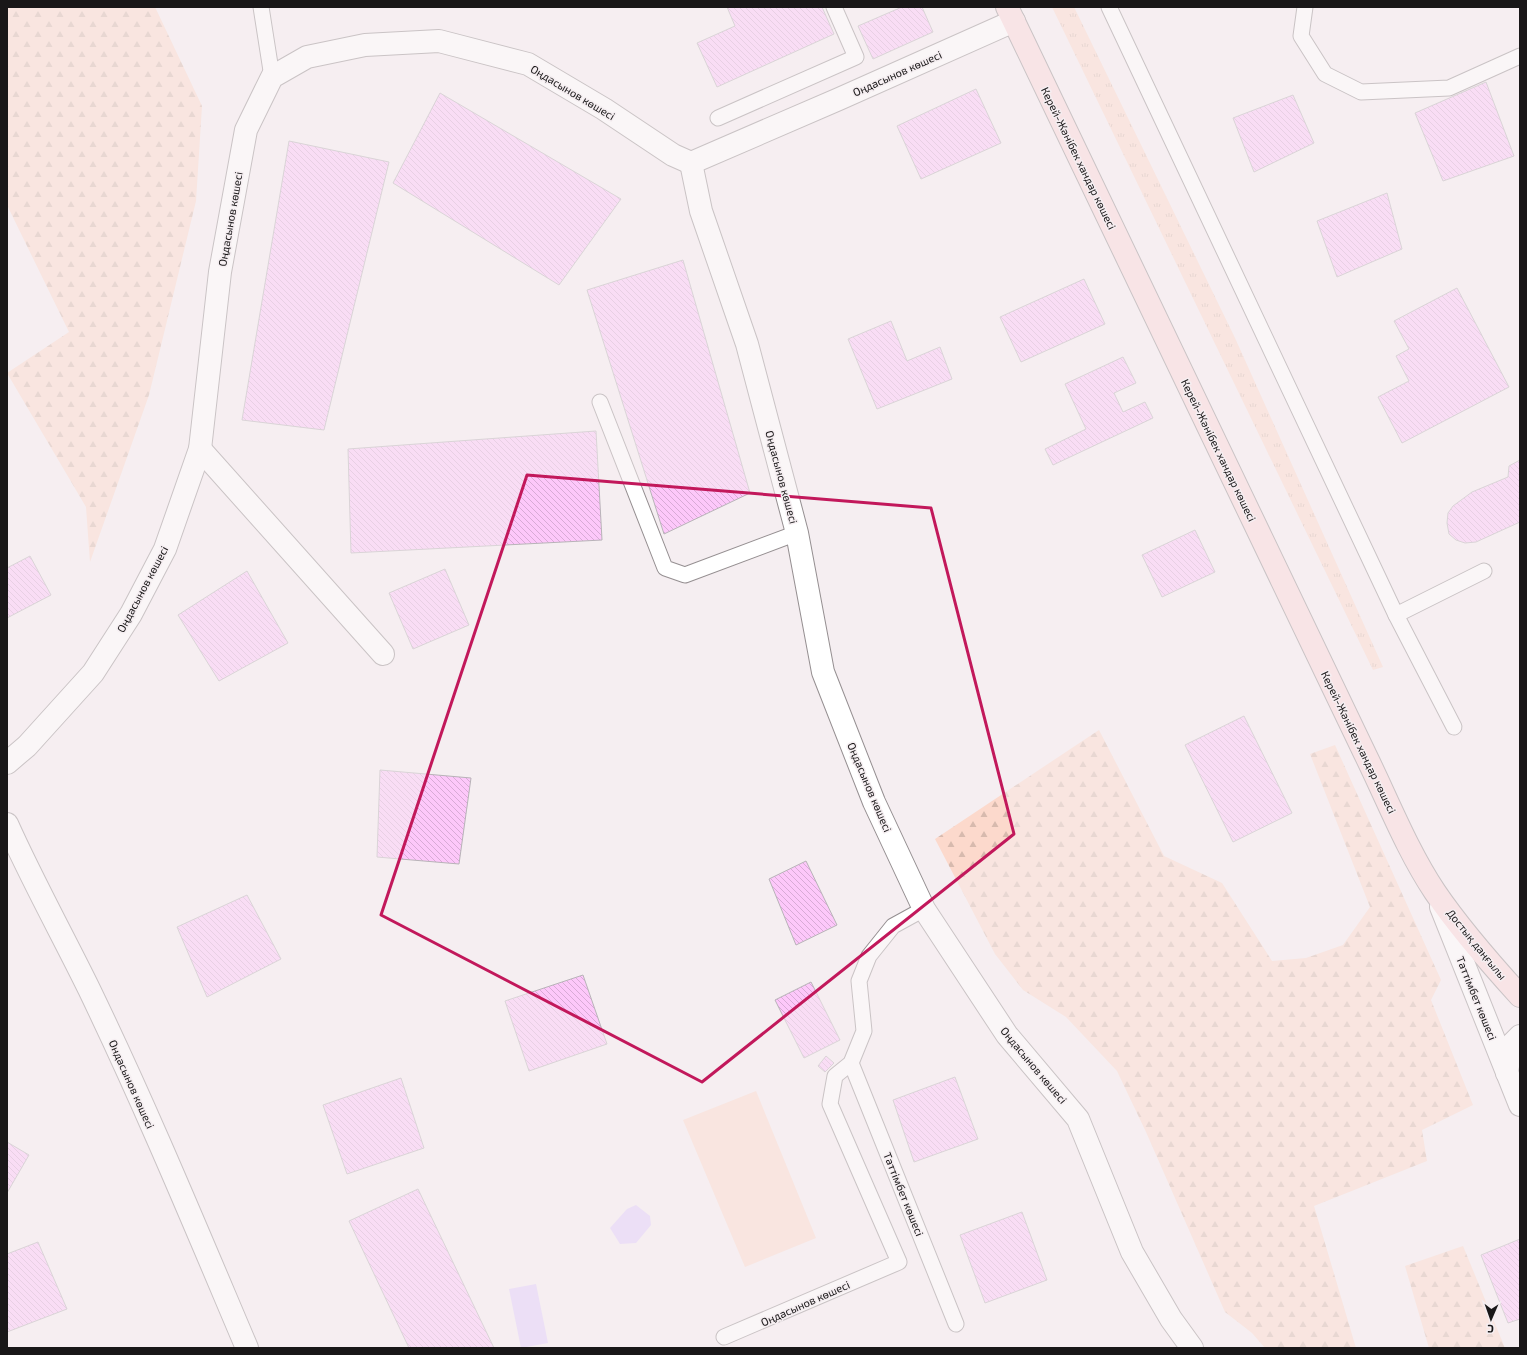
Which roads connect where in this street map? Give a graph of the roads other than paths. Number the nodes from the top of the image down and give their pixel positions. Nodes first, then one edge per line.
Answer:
1 (261, 7) edge
2 (834, 7) edge
3 (1109, 7) edge
4 (1305, 7) edge
5 (1011, 14) edge
6 (1520, 56) edge
7 (272, 78) junction
8 (718, 118) dead end
9 (691, 163) junction
10 (600, 402) dead end
11 (200, 449) junction
12 (797, 533) junction
13 (1484, 571) dead end
14 (1396, 615) junction
15 (383, 654) dead end
16 (1454, 727) dead end
17 (7, 763) edge
18 (7, 824) edge
19 (1435, 891) junction
20 (924, 909) junction
21 (1520, 996) edge
22 (1520, 1036) edge
23 (851, 1063) junction
24 (1507, 1073) junction
25 (1520, 1105) edge
26 (956, 1324) dead end
27 (724, 1337) dead end
28 (247, 1348) edge
29 (1192, 1348) edge

1 - 7 lane
2 - 8 lane
3 - 14 lane
4 - 6 lane
5 - 9 street, Оңдасынов көшесі
5 - 19 main road, Керей-Жәнібек хандар көшесі
7 - 9 street, Оңдасынов көшесі
7 - 11 street, Оңдасынов көшесі
9 - 12 street, Оңдасынов көшесі
10 - 12 lane
11 - 15 street
11 - 17 street, Оңдасынов көшесі
12 - 20 street, Оңдасынов көшесі
13 - 14 lane
14 - 16 lane
18 - 28 street, Ондасынов көшесі
19 - 21 main road, Достық даңғылы
19 - 24 street, Таттімбет көшесі
20 - 23 lane
20 - 29 street, Оңдасынов көшесі
22 - 24 street
23 - 26 lane, Таттімбет көшесі
23 - 27 lane, Оңдасынов көшесі
24 - 25 street, Таттімбет көшесі

